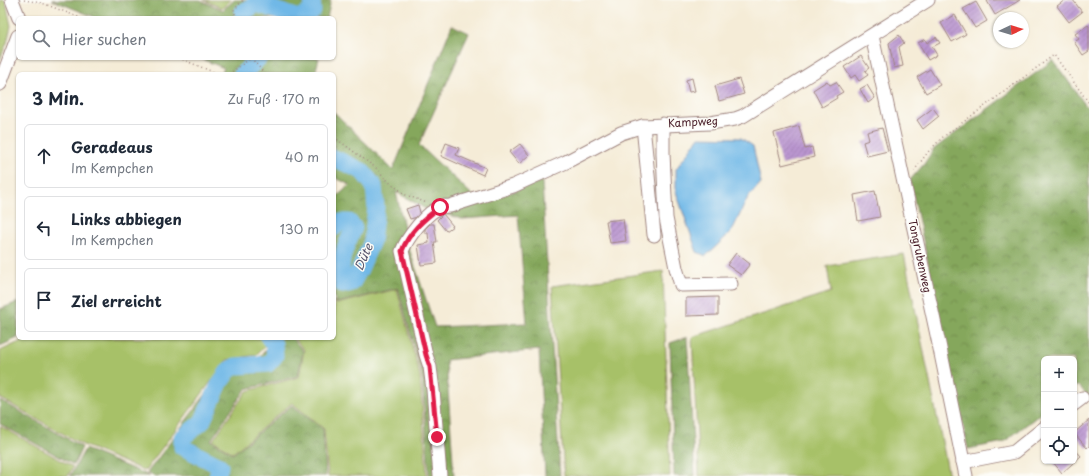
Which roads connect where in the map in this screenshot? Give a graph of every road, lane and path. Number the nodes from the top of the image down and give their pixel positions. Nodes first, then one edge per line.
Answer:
1 (12, 0) edge
2 (23, 0) edge
3 (244, 0) edge
4 (928, 0) edge
5 (18, 16) edge
6 (75, 16) edge
7 (236, 16) edge
8 (872, 36) junction
9 (16, 41) edge
10 (183, 60) edge
11 (248, 60) edge
12 (253, 60) edge
13 (213, 72) edge
14 (232, 72) edge
15 (263, 72) edge
16 (0, 84) edge
17 (1089, 103) edge
18 (663, 124) junction
19 (643, 126) junction
20 (336, 139) edge
21 (904, 181) junction
22 (440, 207) junction
23 (654, 235) dead end
24 (731, 284) dead end
25 (1041, 430) edge
26 (963, 462) junction
27 (440, 476) edge
28 (966, 476) edge

1 - 5 street
2 - 6 path
3 - 7 path
4 - 8 street, Kampweg
8 - 18 street, Kampweg
8 - 21 street, Tongrubenweg
9 - 16 street
10 - 13 path
11 - 14 path
12 - 15 path
17 - 21 path
18 - 19 street, Kampweg
18 - 24 street
19 - 22 street, Kampweg
19 - 23 street
20 - 22 path
21 - 26 street, Tongrubenweg
22 - 27 street
25 - 26 street
26 - 28 street, Tongrubenweg

